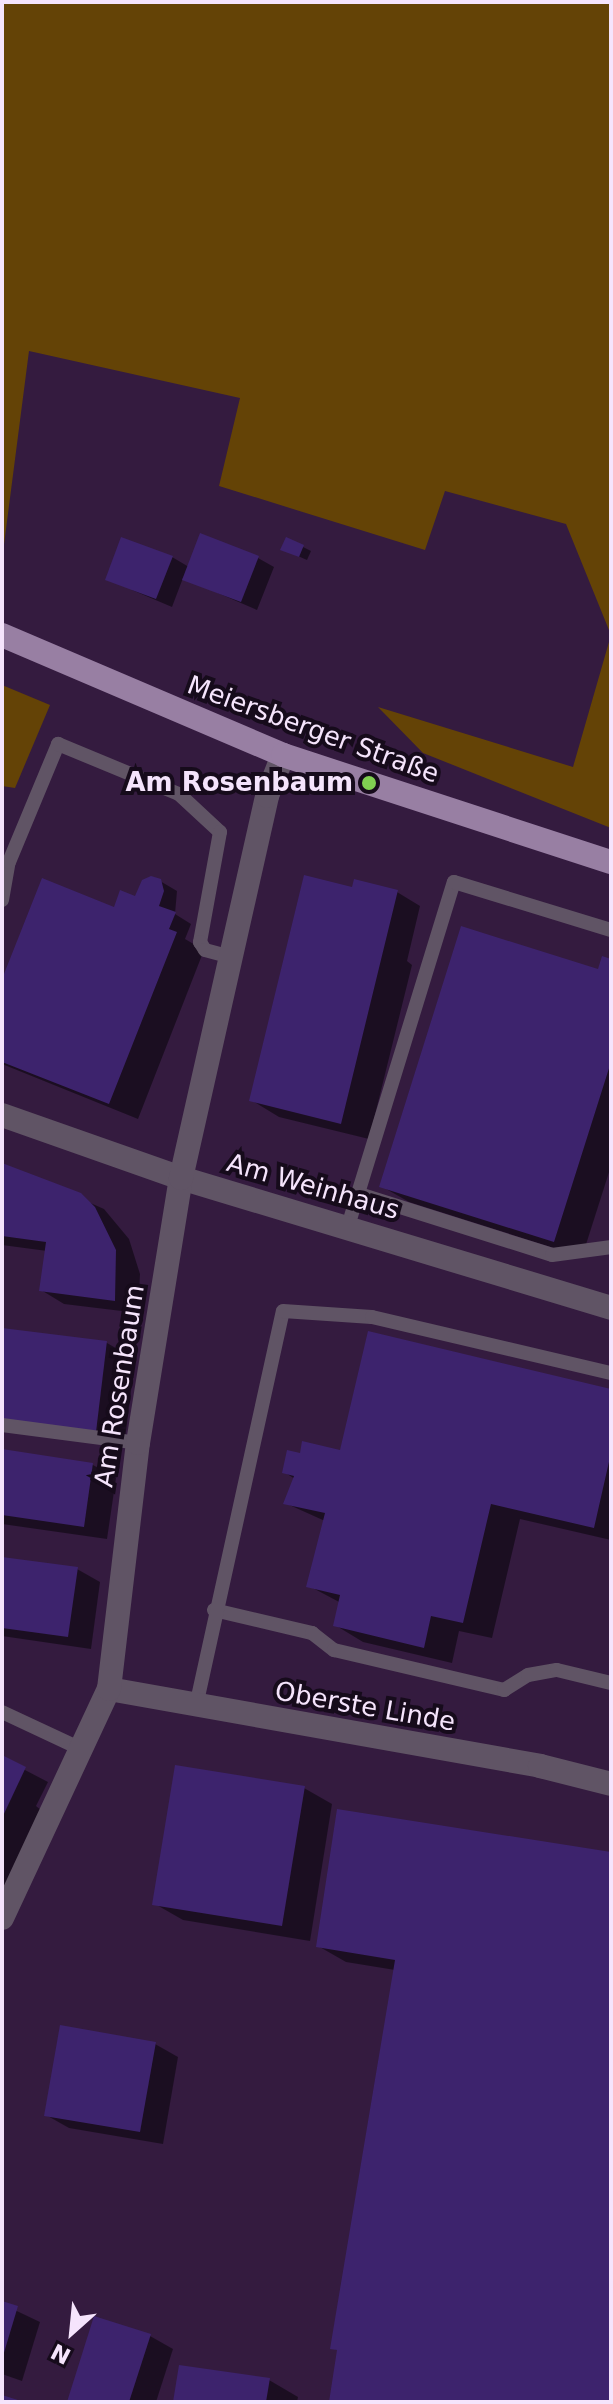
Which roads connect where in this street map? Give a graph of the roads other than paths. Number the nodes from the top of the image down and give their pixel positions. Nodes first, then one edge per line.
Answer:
1 (2, 635) edge
2 (283, 755) junction
3 (611, 862) edge
4 (2, 900) edge
5 (611, 930) edge
6 (231, 957) junction
7 (2, 1115) edge
8 (181, 1178) junction
9 (359, 1194) junction
10 (348, 1226) junction
11 (611, 1247) edge
12 (611, 1308) edge
13 (611, 1373) edge
14 (2, 1425) edge
15 (138, 1443) junction
16 (214, 1610) junction
17 (611, 1683) edge
18 (109, 1689) junction
19 (196, 1706) junction
20 (2, 1712) edge
21 (81, 1749) junction
22 (611, 1784) edge
23 (2, 1918) edge

1 - 2 main road, Meiersberger Straße
2 - 3 main road, Meiersberger Straße
2 - 6 street, Am Rosenbaum
4 - 6 lane
5 - 9 lane
6 - 8 street, Am Rosenbaum
7 - 8 street, Am Weinhaus
8 - 10 street, Am Weinhaus
8 - 15 street, Am Rosenbaum
9 - 10 lane
9 - 11 lane
10 - 12 street, Am Weinhaus
13 - 16 lane
14 - 15 lane
15 - 18 street, Am Rosenbaum
16 - 17 lane
16 - 19 lane
18 - 19 street, Oberste Linde
18 - 21 street, Am Rosenbaum
19 - 22 street, Oberste Linde
20 - 21 lane
21 - 23 street, Am Rosenbaum

